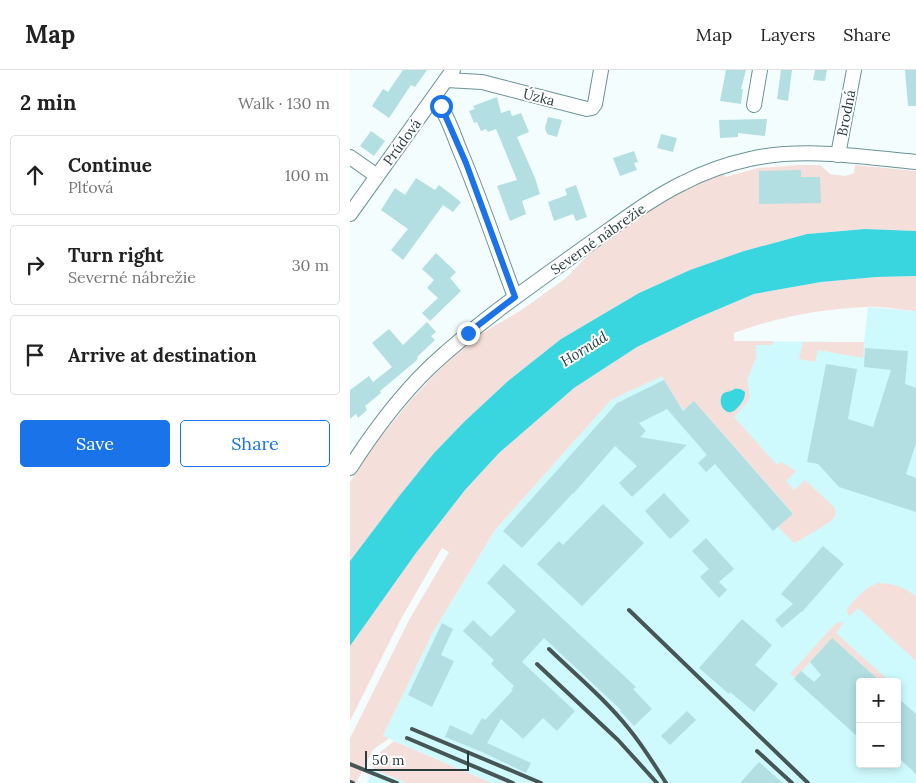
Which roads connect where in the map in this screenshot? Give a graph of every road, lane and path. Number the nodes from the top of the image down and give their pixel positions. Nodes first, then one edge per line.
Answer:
1 (601, 70) edge
2 (760, 70) edge
3 (854, 70) edge
4 (450, 75) edge
5 (434, 98) junction
6 (754, 105) dead end
7 (838, 155) junction
8 (350, 157) edge
9 (916, 162) edge
10 (377, 176) junction
11 (350, 214) edge
12 (515, 297) junction
13 (350, 468) edge

1 - 4 street, Úzka
2 - 6 street
3 - 7 street, Brodná
4 - 5 street, Prúdová
5 - 10 street, Prúdová
5 - 12 street
7 - 9 street, Severné nábrežie
7 - 12 street, Severné nábrežie
8 - 10 street
10 - 11 street, Prúdová
12 - 13 street, Severné nábrežie

